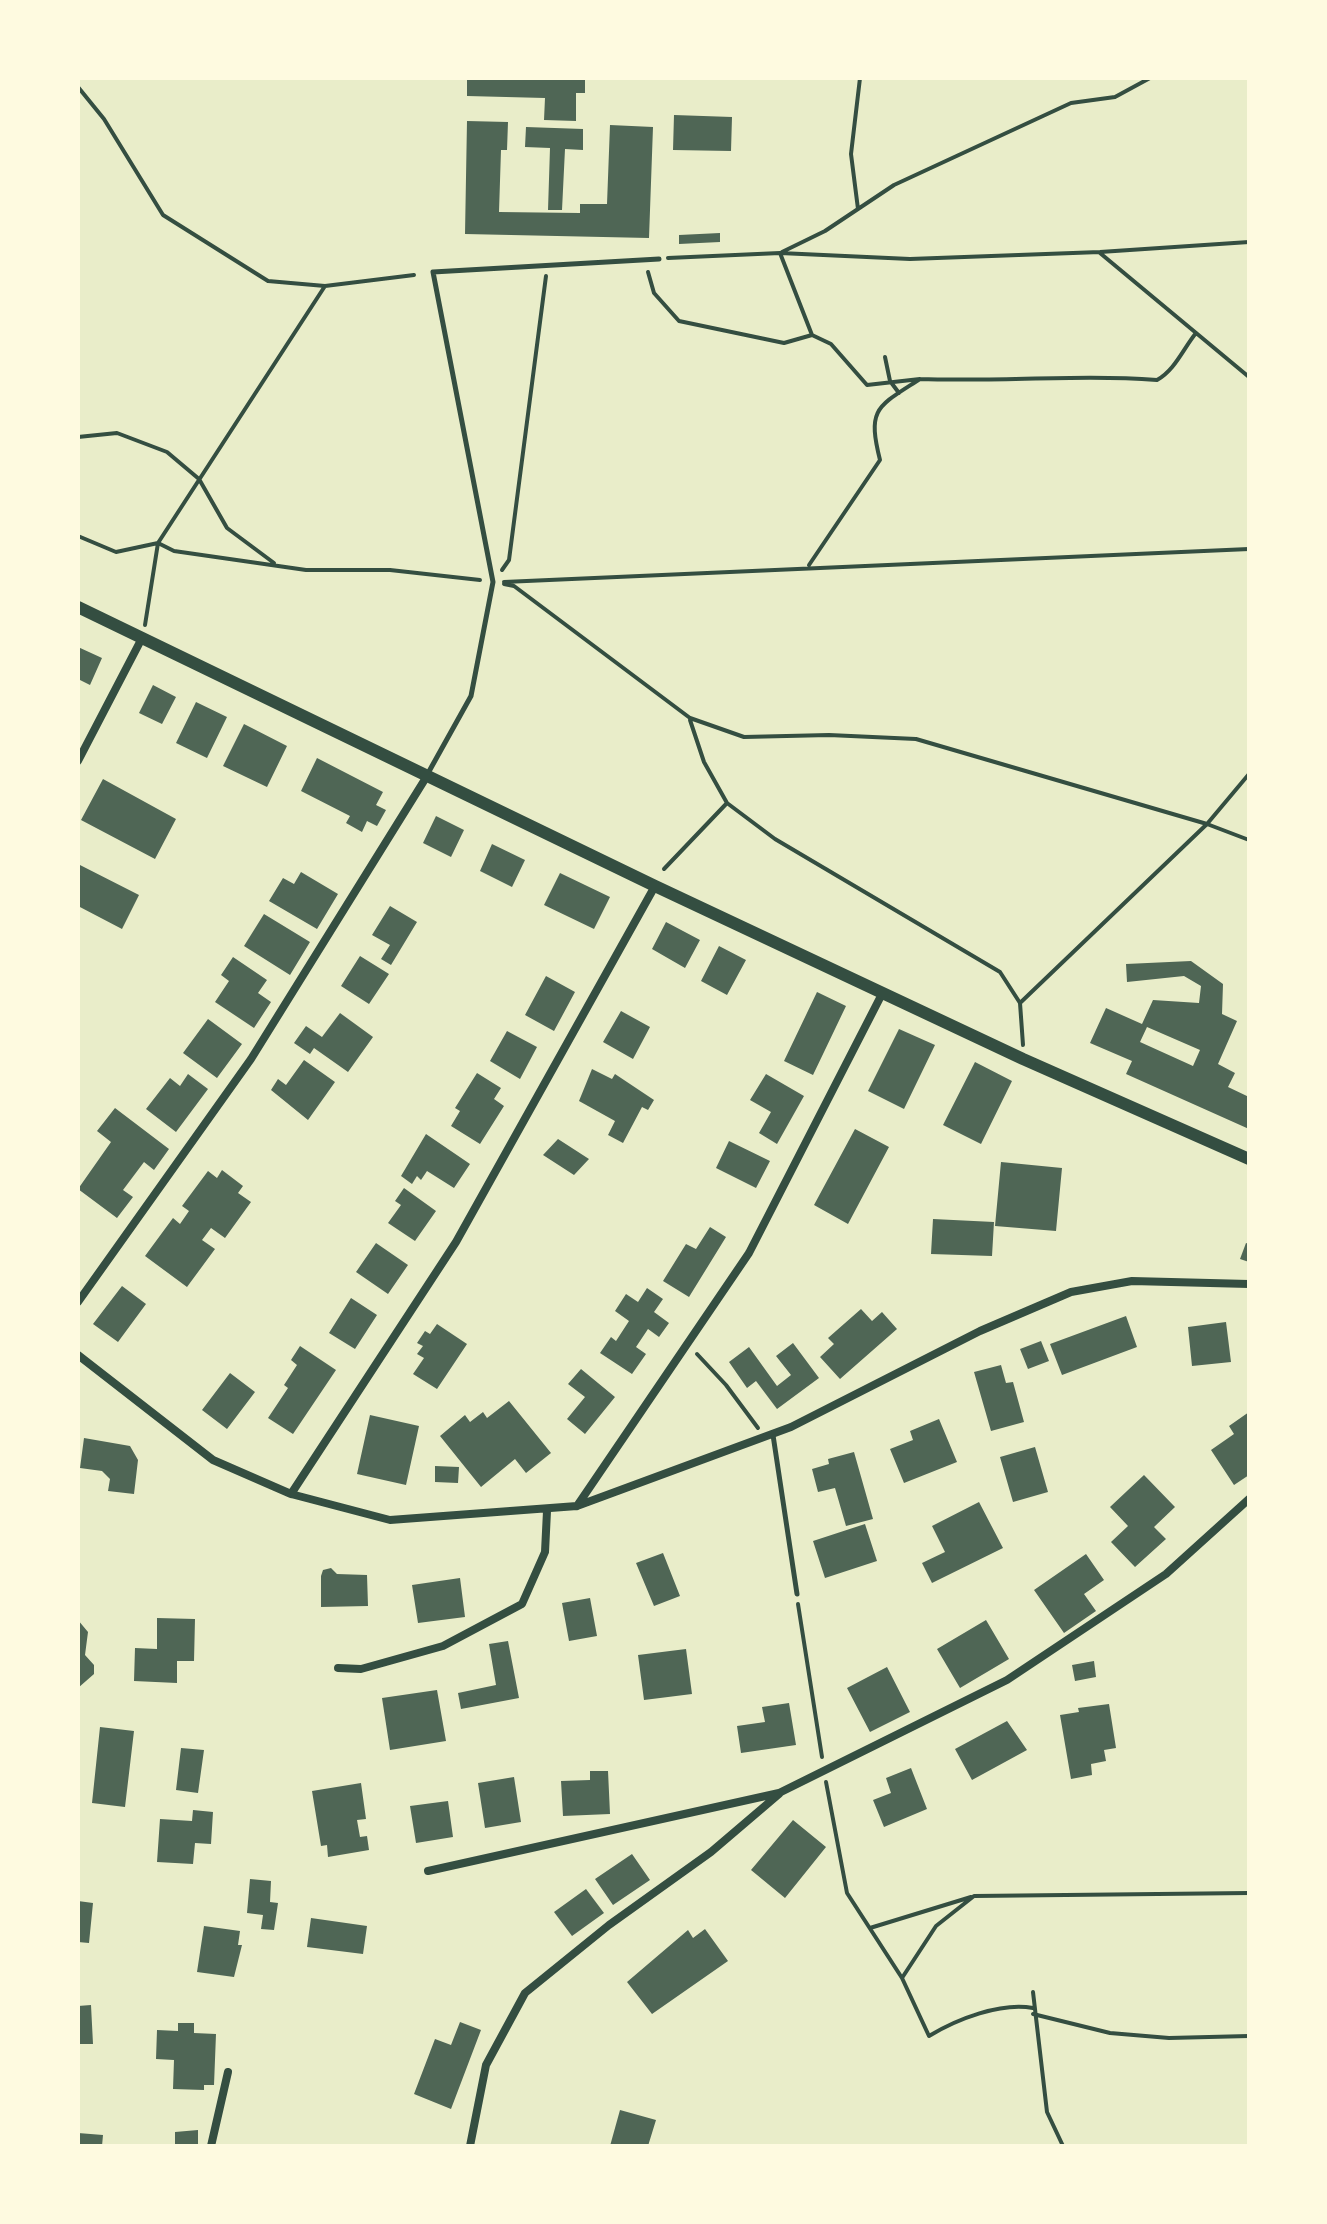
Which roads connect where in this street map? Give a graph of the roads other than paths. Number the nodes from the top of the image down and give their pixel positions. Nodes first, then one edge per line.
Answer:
1 (659, 259) road end
2 (78, 607) edge
3 (141, 640) junction
4 (78, 761) edge
5 (427, 776) junction
6 (655, 886) junction
7 (883, 992) junction
8 (1249, 1159) edge
9 (1249, 1284) edge
10 (78, 1302) edge
11 (78, 1355) edge
12 (773, 1435) junction
13 (291, 1494) junction
14 (1249, 1499) edge
15 (577, 1506) junction
16 (547, 1511) junction
17 (797, 1594) road end
18 (338, 1668) dead end
19 (779, 1793) junction
20 (428, 1871) dead end
21 (228, 2072) dead end
22 (211, 2146) edge
23 (470, 2146) edge

1 - 5 lane
2 - 3 street
3 - 4 street
3 - 5 street
5 - 6 street
5 - 10 street
6 - 7 street
6 - 13 street
7 - 8 street
7 - 15 street
9 - 12 street
11 - 13 street
12 - 15 street
12 - 17 lane
13 - 16 street
14 - 19 street
15 - 16 street
16 - 18 street
19 - 20 street
19 - 23 street
21 - 22 street

